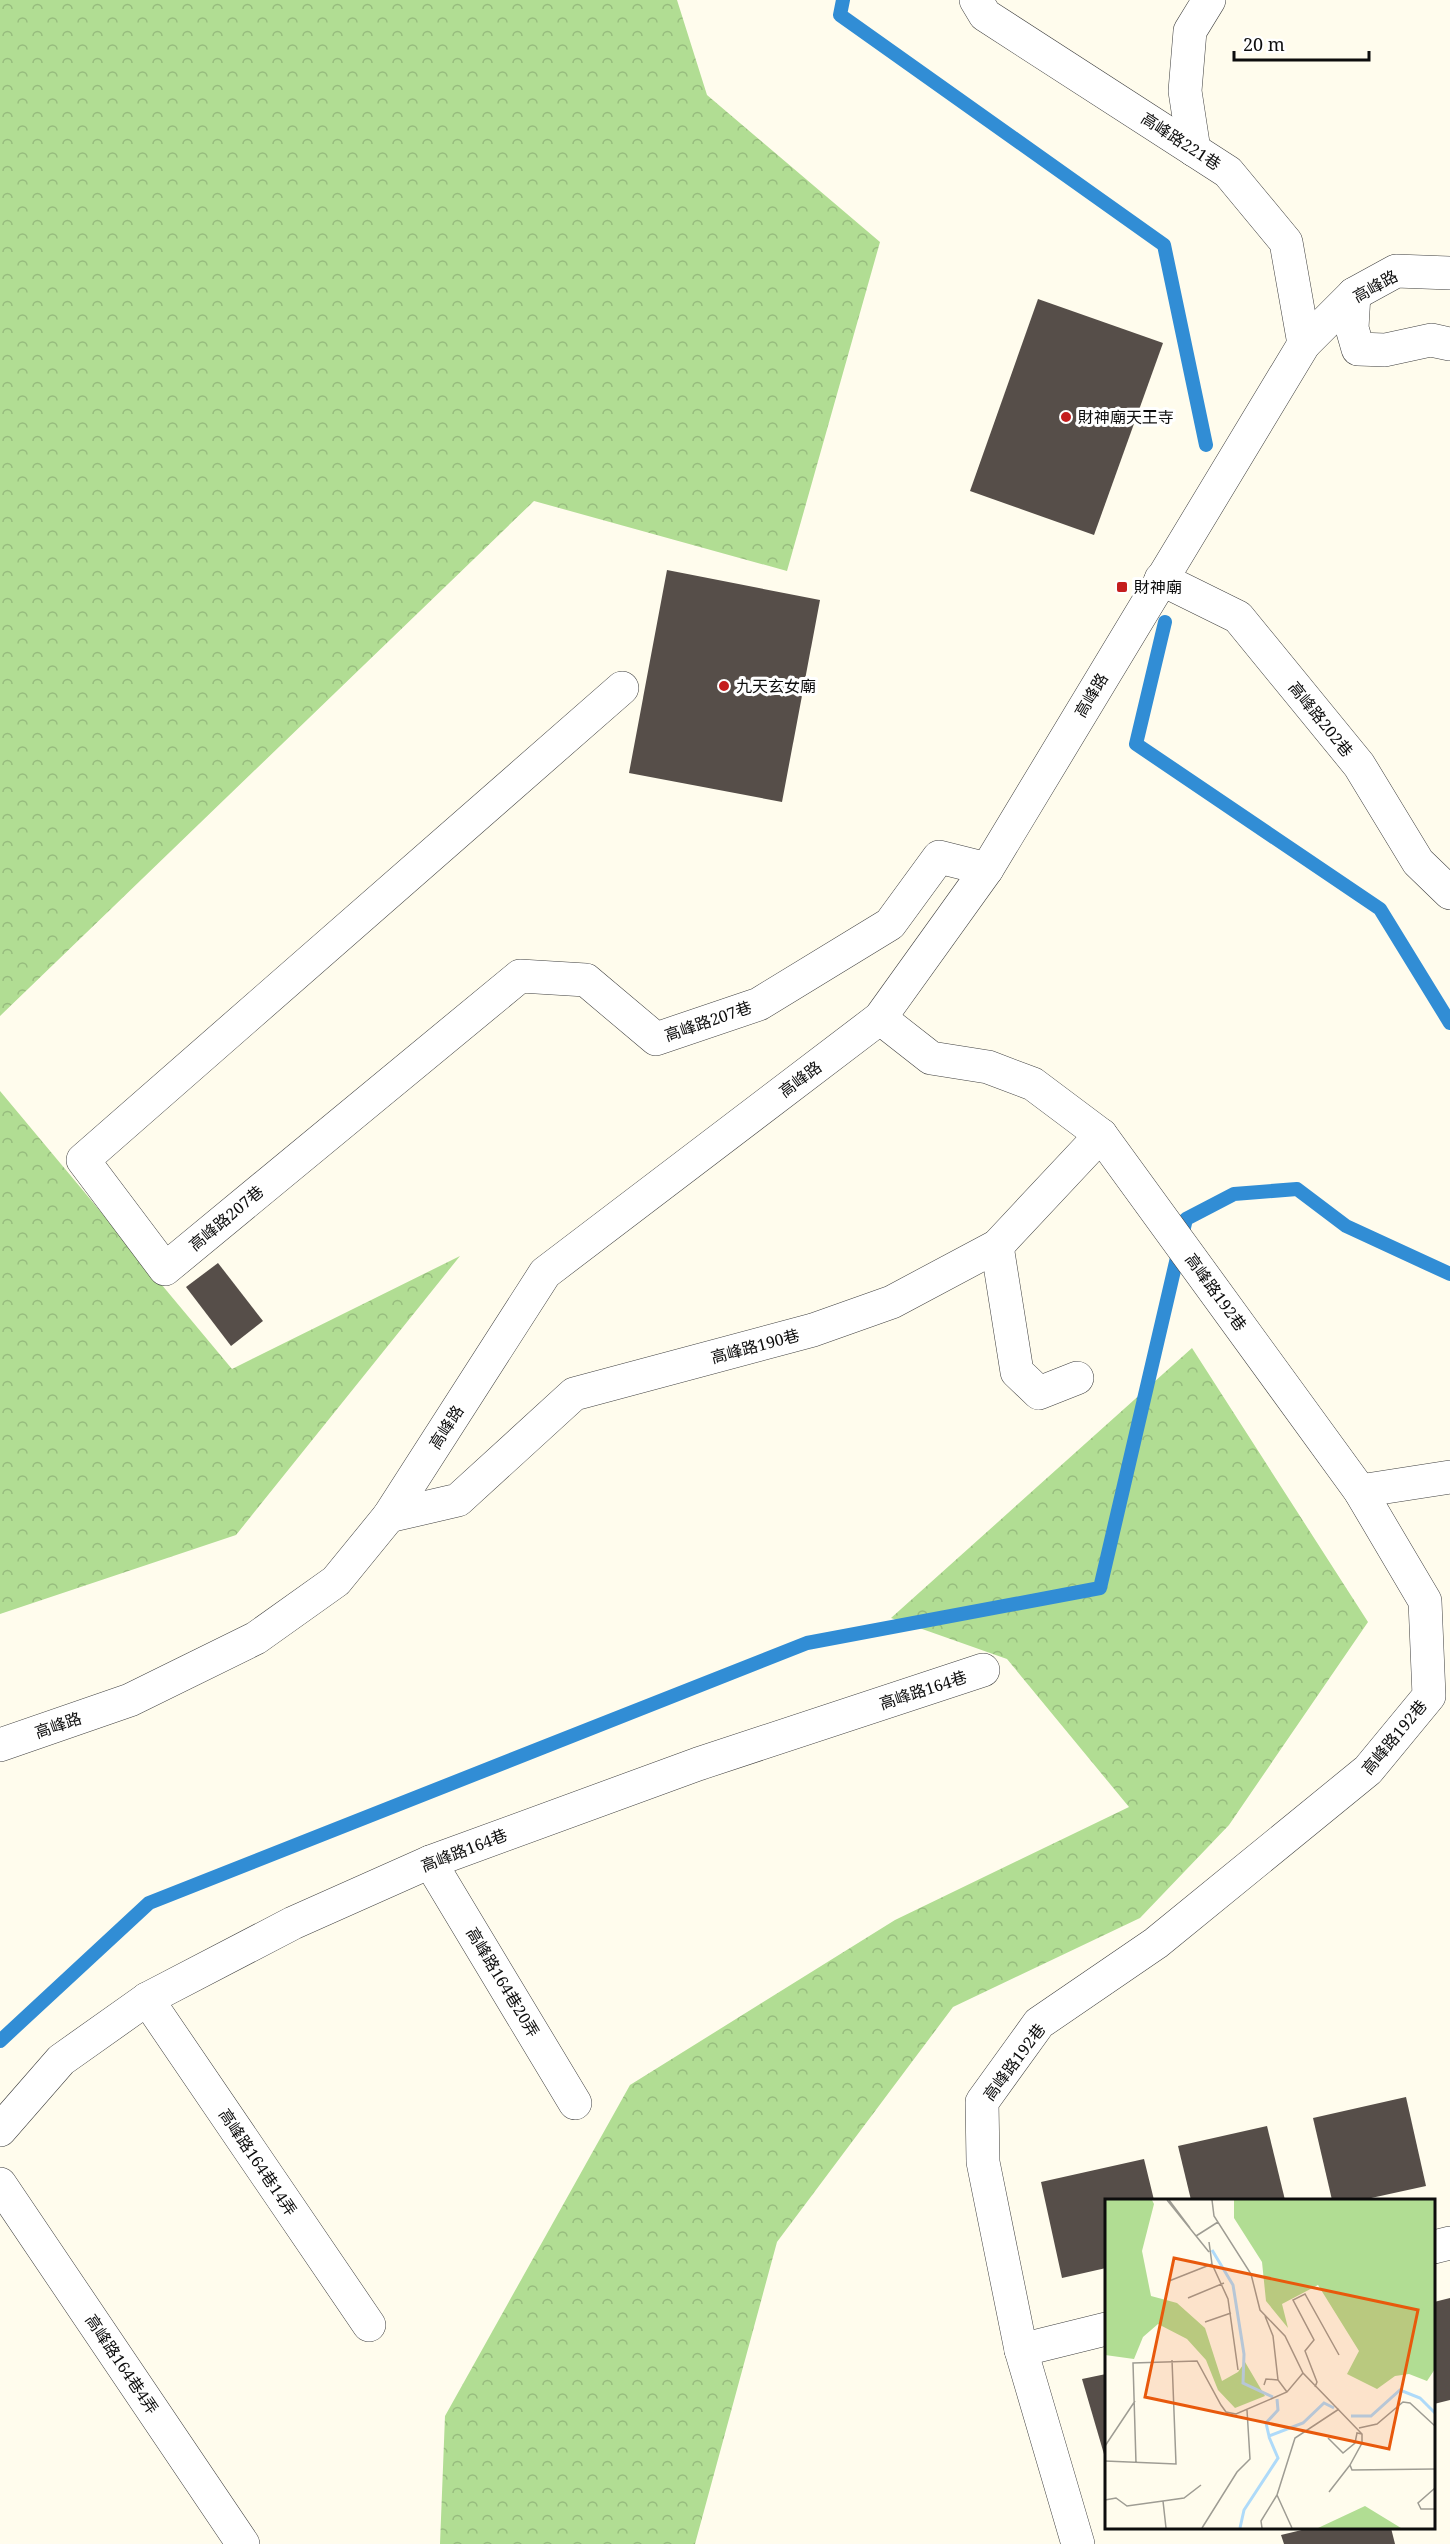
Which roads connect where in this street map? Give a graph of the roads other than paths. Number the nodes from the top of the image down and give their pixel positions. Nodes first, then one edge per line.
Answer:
1 (976, 0) edge
2 (1209, 0) edge
3 (1194, 150) junction
4 (1450, 273) edge
5 (1354, 294) junction
6 (1304, 344) junction
7 (1450, 344) edge
8 (1161, 579) junction
9 (622, 688) dead end
10 (987, 869) junction
11 (1450, 892) edge
12 (880, 1018) junction
13 (1101, 1135) junction
14 (998, 1246) junction
15 (1077, 1378) dead end
16 (1450, 1478) edge
17 (1360, 1491) junction
18 (389, 1516) junction
19 (983, 1670) dead end
20 (0, 1745) edge
21 (430, 1862) junction
22 (147, 1998) junction
23 (575, 2103) dead end
24 (0, 2130) edge
25 (0, 2184) edge
26 (1450, 2243) edge
27 (1435, 2247) edge
28 (369, 2325) dead end
29 (1105, 2329) edge
30 (1021, 2350) junction
31 (243, 2544) edge
32 (1078, 2544) edge

1 - 3 street, 高峰路221巷
2 - 3 street
3 - 6 street, 高峰路221巷
4 - 5 street, 高峰路
5 - 6 street, 高峰路
5 - 7 street
6 - 8 street, 高峰路
8 - 10 street, 高峰路
8 - 11 street, 高峰路202巷
9 - 10 street, 高峰路207巷
10 - 12 street, 高峰路
12 - 13 street, 高峰路192巷
12 - 18 street, 高峰路
13 - 14 street, 高峰路190巷
13 - 17 street, 高峰路192巷
14 - 15 street
14 - 18 street, 高峰路190巷
16 - 17 street
17 - 30 street, 高峰路192巷
18 - 20 street, 高峰路
19 - 21 street, 高峰路164巷
21 - 22 street, 高峰路164巷
21 - 23 street, 高峰路164巷20弄
22 - 24 street, 高峰路164巷
22 - 28 street, 高峰路164巷14弄
25 - 31 street, 高峰路164巷4弄
26 - 27 street
29 - 30 street
30 - 32 street, 高峰路192巷

